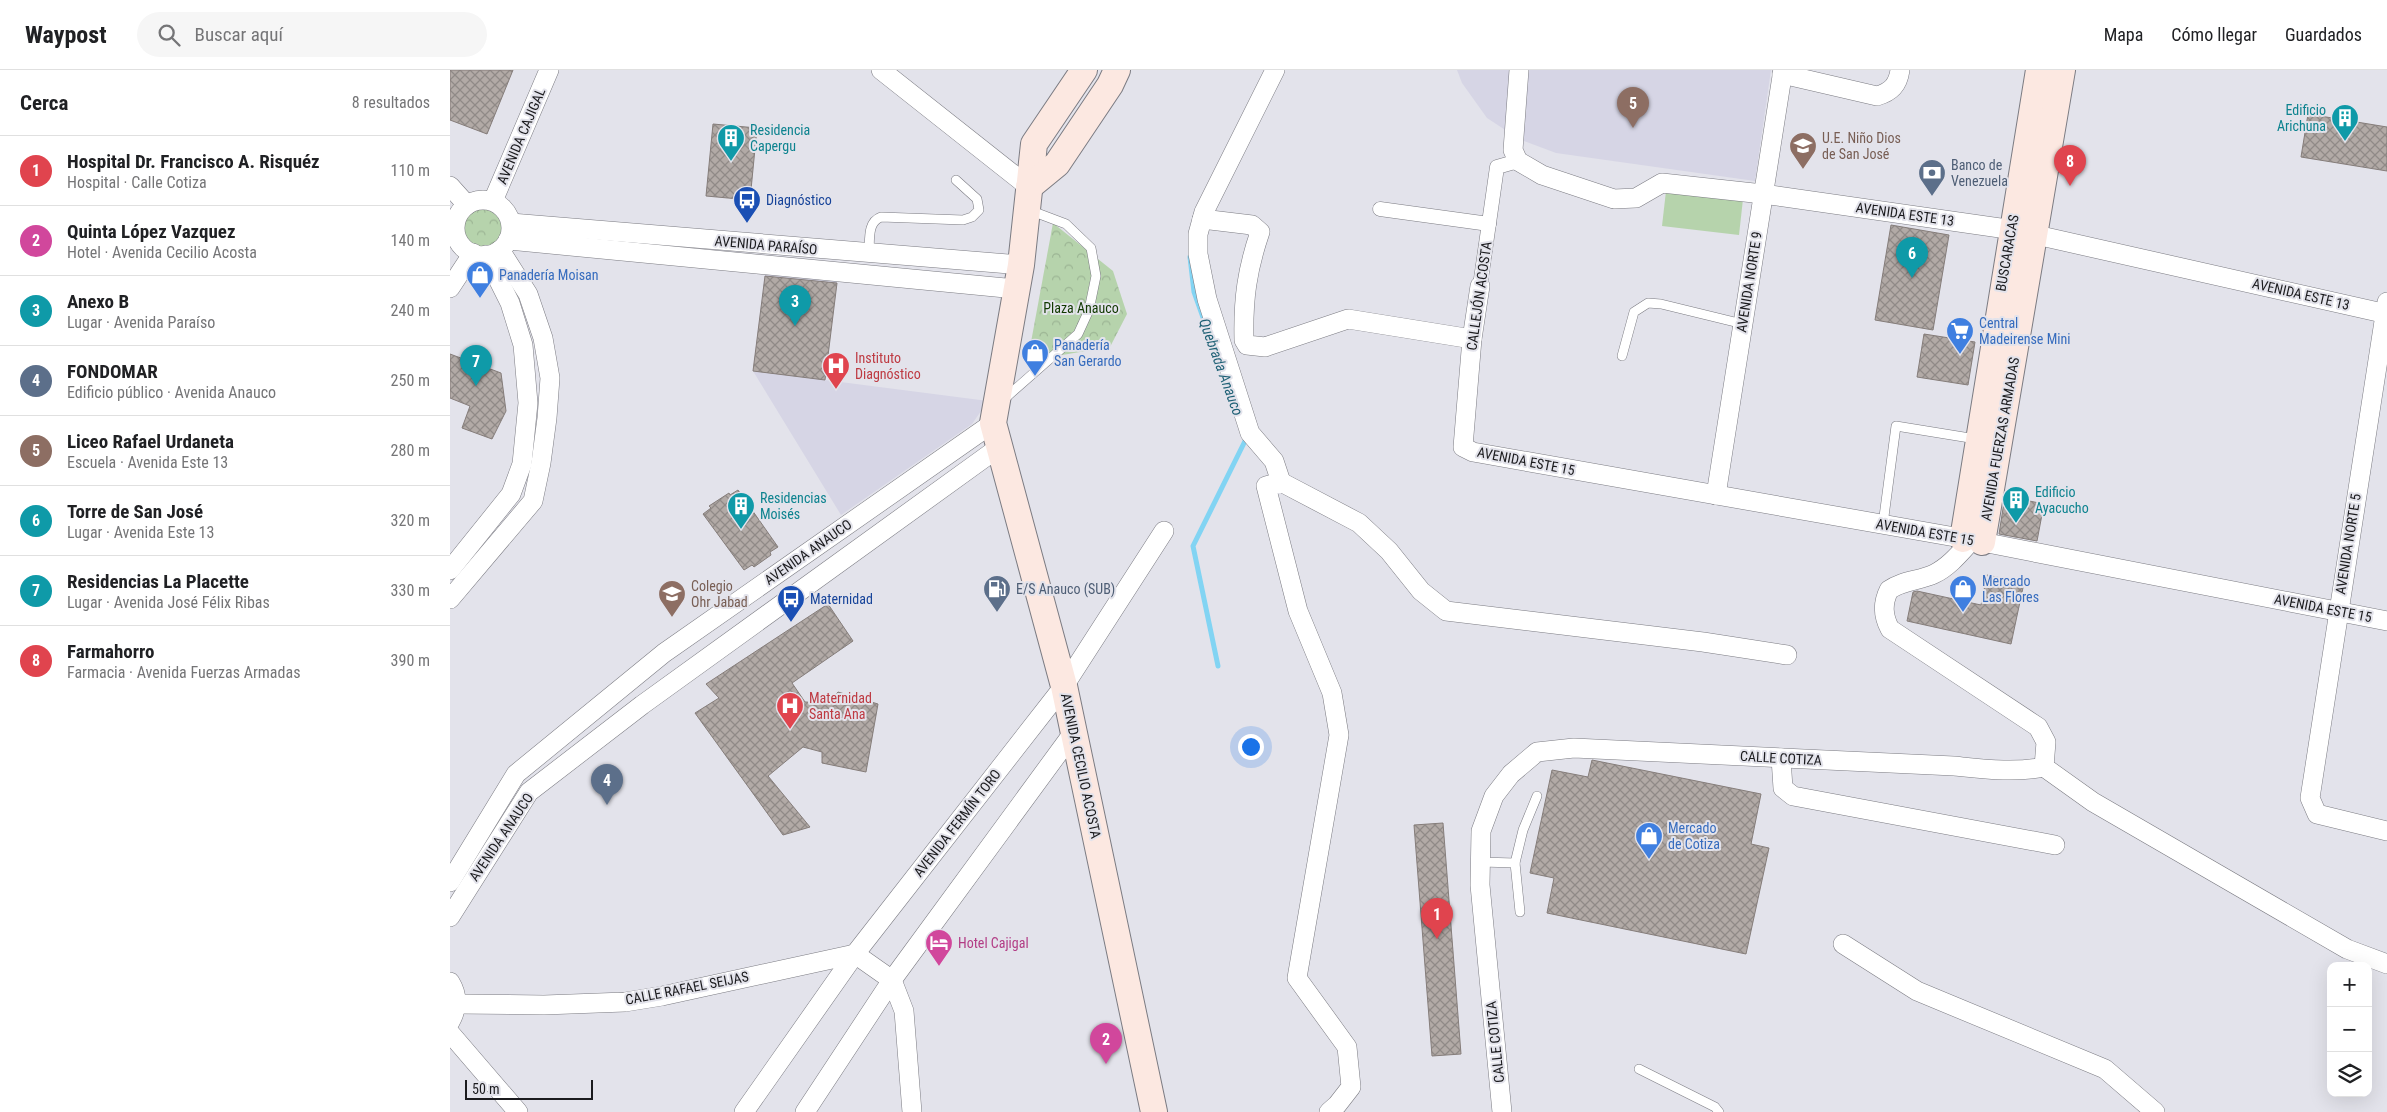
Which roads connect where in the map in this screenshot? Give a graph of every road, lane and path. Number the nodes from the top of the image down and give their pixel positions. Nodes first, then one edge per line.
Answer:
1 (549, 70) edge
2 (881, 70) edge
3 (901, 70) edge
4 (1084, 70) edge
5 (1117, 70) edge
6 (1275, 70) edge
7 (1519, 70) edge
8 (1900, 70) edge
9 (2039, 70) edge
10 (2062, 70) edge
11 (1782, 72) edge
12 (1518, 161) junction
13 (956, 180) dead end
14 (450, 186) edge
15 (1763, 194) junction
16 (1028, 198) junction
17 (493, 202) junction
18 (467, 205) junction
19 (1380, 209) dead end
20 (1202, 219) junction
21 (1489, 224) junction
22 (2024, 232) junction
23 (496, 244) junction
24 (454, 246) edge
25 (868, 253) junction
26 (1018, 277) junction
27 (1480, 286) joint
28 (450, 288) edge
29 (2386, 309) edge
30 (1743, 324) junction
31 (1472, 339) junction
32 (1622, 356) dead end
33 (994, 415) junction
34 (1985, 444) junction
35 (1463, 447) joint
36 (998, 448) junction
37 (1281, 482) junction
38 (1716, 495) junction
39 (1883, 524) junction
40 (1164, 531) dead end
41 (1972, 540) junction
42 (450, 570) edge
43 (450, 599) edge
44 (2338, 612) junction
45 (2387, 620) edge
46 (664, 653) junction
47 (1787, 655) dead end
48 (681, 676) junction
49 (1064, 686) junction
50 (1073, 733) junction
51 (1781, 758) junction
52 (2044, 766) junction
53 (1537, 796) dead end
54 (2387, 831) edge
55 (2055, 845) dead end
56 (1480, 862) junction
57 (1515, 863) junction
58 (450, 882) edge
59 (1520, 912) dead end
60 (450, 917) edge
61 (1843, 944) dead end
62 (855, 954) junction
63 (2387, 964) edge
64 (892, 980) junction
65 (450, 982) edge
66 (453, 1013) edge
67 (450, 1033) edge
68 (1639, 1069) dead end
69 (518, 1112) edge
70 (744, 1112) edge
71 (806, 1112) edge
72 (912, 1112) edge
73 (1154, 1112) edge
74 (1329, 1112) edge
75 (1502, 1112) edge
76 (1719, 1112) edge
77 (2155, 1112) edge

1 - 17 street, AVENIDA CAJIGAL
2 - 16 street
3 - 16 street
4 - 16 main road
5 - 16 main road
6 - 20 street
7 - 12 street
8 - 11 street
9 - 22 main road, AVENIDA FUERZAS ARMADAS
10 - 22 main road, AVENIDA FUERZAS ARMADAS
11 - 15 street, AVENIDA NORTE 9
12 - 15 street, AVENIDA ESTE 13
12 - 21 street, CALLEJÓN ACOSTA
13 - 25 lane
14 - 18 street
15 - 22 street, AVENIDA ESTE 13
15 - 30 street, AVENIDA NORTE 9
16 - 26 main road
16 - 33 lane
17 - 18 street
17 - 23 street
18 - 24 street
19 - 21 street
20 - 31 street
20 - 37 street
21 - 27 street, CALLEJÓN ACOSTA
22 - 29 street, AVENIDA ESTE 13
22 - 34 main road, AVENIDA FUERZAS ARMADAS
22 - 41 main road, AVENIDA FUERZAS ARMADAS
23 - 24 street
23 - 25 street, AVENIDA PARAÍSO
23 - 26 street, AVENIDA PARAÍSO
23 - 28 street
23 - 42 street
23 - 43 street
25 - 26 street, AVENIDA PARAÍSO
26 - 33 main road
27 - 31 street, CALLEJÓN ACOSTA
29 - 44 street, AVENIDA NORTE 5
30 - 32 lane
30 - 38 street, AVENIDA NORTE 9
31 - 35 street, CALLEJÓN ACOSTA
33 - 36 main road, AVENIDA CECILIO ACOSTA
33 - 46 street, AVENIDA ANAUCO
34 - 39 lane
34 - 41 main road, AVENIDA FUERZAS ARMADAS
35 - 38 street, AVENIDA ESTE 15
36 - 48 street, AVENIDA ANAUCO
36 - 49 main road, AVENIDA CECILIO ACOSTA
37 - 47 street
37 - 74 street
38 - 39 street, AVENIDA ESTE 15
39 - 41 street, AVENIDA ESTE 15
40 - 49 street, AVENIDA FERMÍN TORO
41 - 44 street, AVENIDA ESTE 15
41 - 52 street
44 - 45 street, AVENIDA ESTE 15
44 - 54 street, AVENIDA NORTE 5
46 - 48 street
46 - 58 street, AVENIDA ANAUCO
48 - 60 street, AVENIDA ANAUCO
49 - 50 main road, AVENIDA CECILIO ACOSTA
49 - 62 street, AVENIDA FERMÍN TORO
50 - 64 street
50 - 73 main road, AVENIDA CECILIO ACOSTA
51 - 52 street, CALLE COTIZA
51 - 55 street
51 - 56 street, CALLE COTIZA
52 - 63 street
53 - 57 lane
56 - 57 lane
56 - 75 street, CALLE COTIZA
57 - 59 lane
61 - 77 street
62 - 64 street
62 - 66 street, CALLE RAFAEL SEIJAS
62 - 70 street, AVENIDA FERMÍN TORO
64 - 71 street
64 - 72 street
65 - 66 street
67 - 69 street
68 - 76 lane

